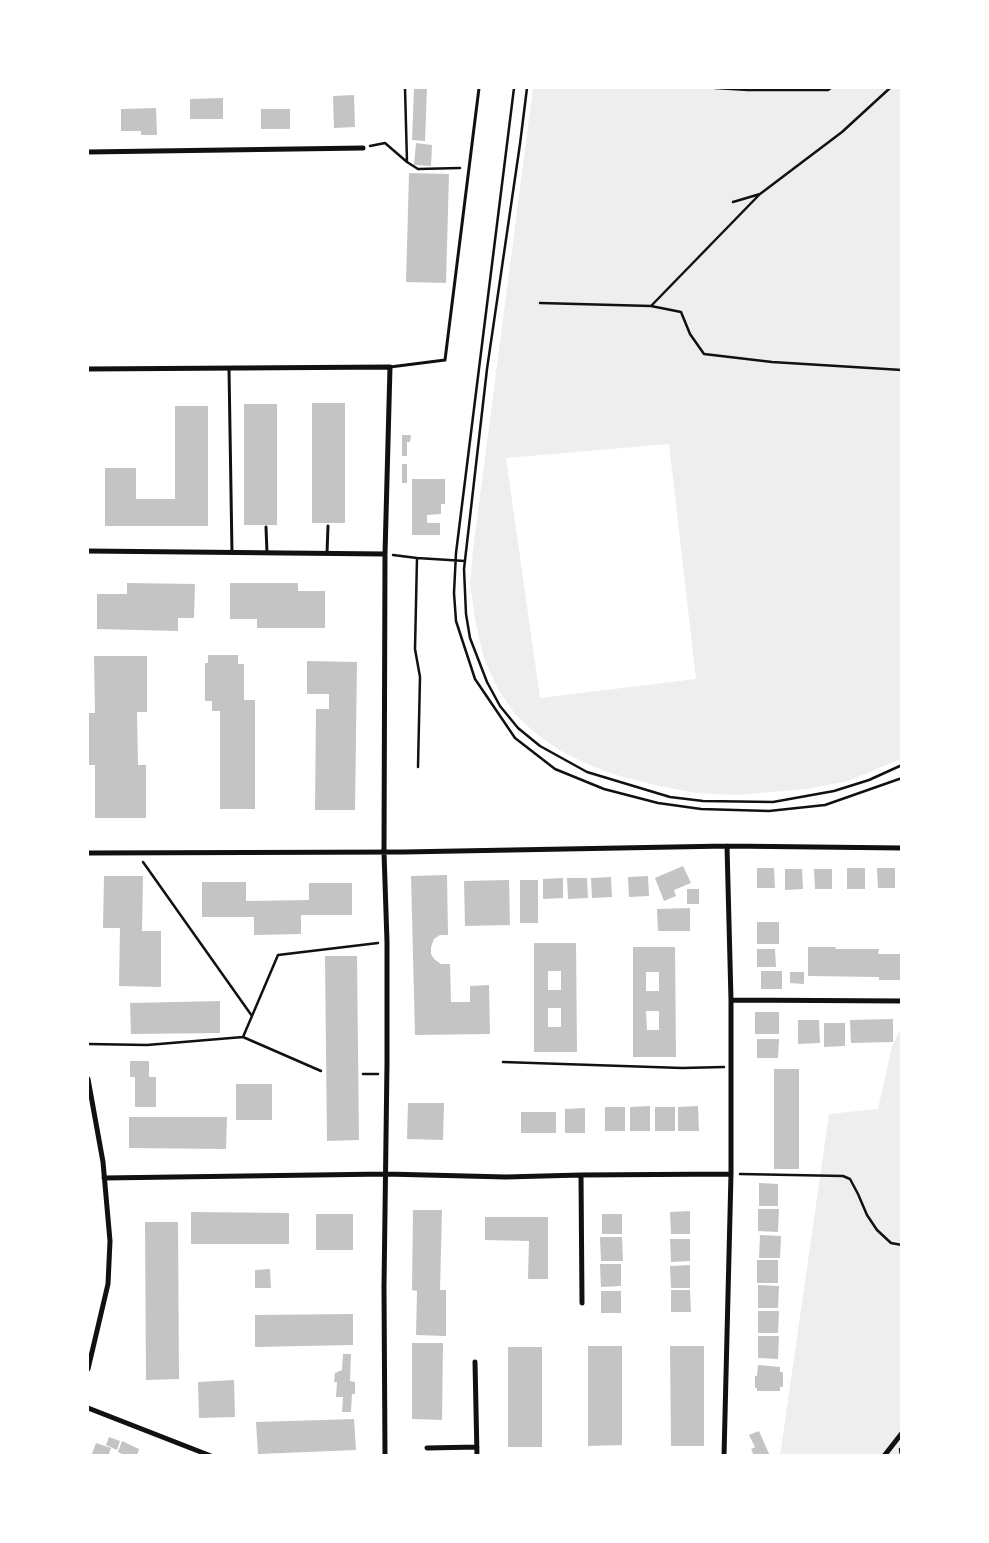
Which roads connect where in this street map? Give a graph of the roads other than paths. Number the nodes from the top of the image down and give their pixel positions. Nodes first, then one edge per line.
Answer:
1 (480, 88) edge
2 (363, 148) road end
3 (88, 152) edge
4 (390, 367) junction
5 (88, 369) edge
6 (229, 369) junction
7 (328, 526) dead end
8 (266, 527) dead end
9 (88, 551) edge
10 (232, 553) junction
11 (267, 553) junction
12 (328, 553) junction
13 (386, 554) junction
14 (727, 846) junction
15 (902, 848) edge
16 (384, 852) junction
17 (88, 853) edge
18 (731, 1000) junction
19 (902, 1001) edge
20 (88, 1079) edge
21 (386, 1174) junction
22 (731, 1174) junction
23 (581, 1175) junction
24 (104, 1178) junction
25 (582, 1303) dead end
26 (475, 1362) dead end
27 (88, 1369) edge
28 (88, 1408) edge
29 (902, 1434) edge
30 (477, 1446) junction
31 (427, 1448) dead end
32 (211, 1456) edge
33 (385, 1456) edge
34 (477, 1456) edge
35 (724, 1456) edge
36 (884, 1456) edge

1 - 4 lane
2 - 3 street
4 - 6 street
4 - 13 street
5 - 6 street
6 - 10 lane
7 - 12 lane
8 - 11 lane
9 - 10 street
10 - 11 street
11 - 12 street
12 - 13 street
13 - 16 street
14 - 15 street
14 - 16 street
14 - 18 street
16 - 17 street
16 - 21 street
18 - 19 street
18 - 22 street
20 - 24 street
21 - 23 street
21 - 24 street
21 - 33 street
22 - 23 street
22 - 35 street
23 - 25 street
24 - 27 street
26 - 30 street
28 - 32 street
29 - 36 street
30 - 31 street
30 - 34 street

